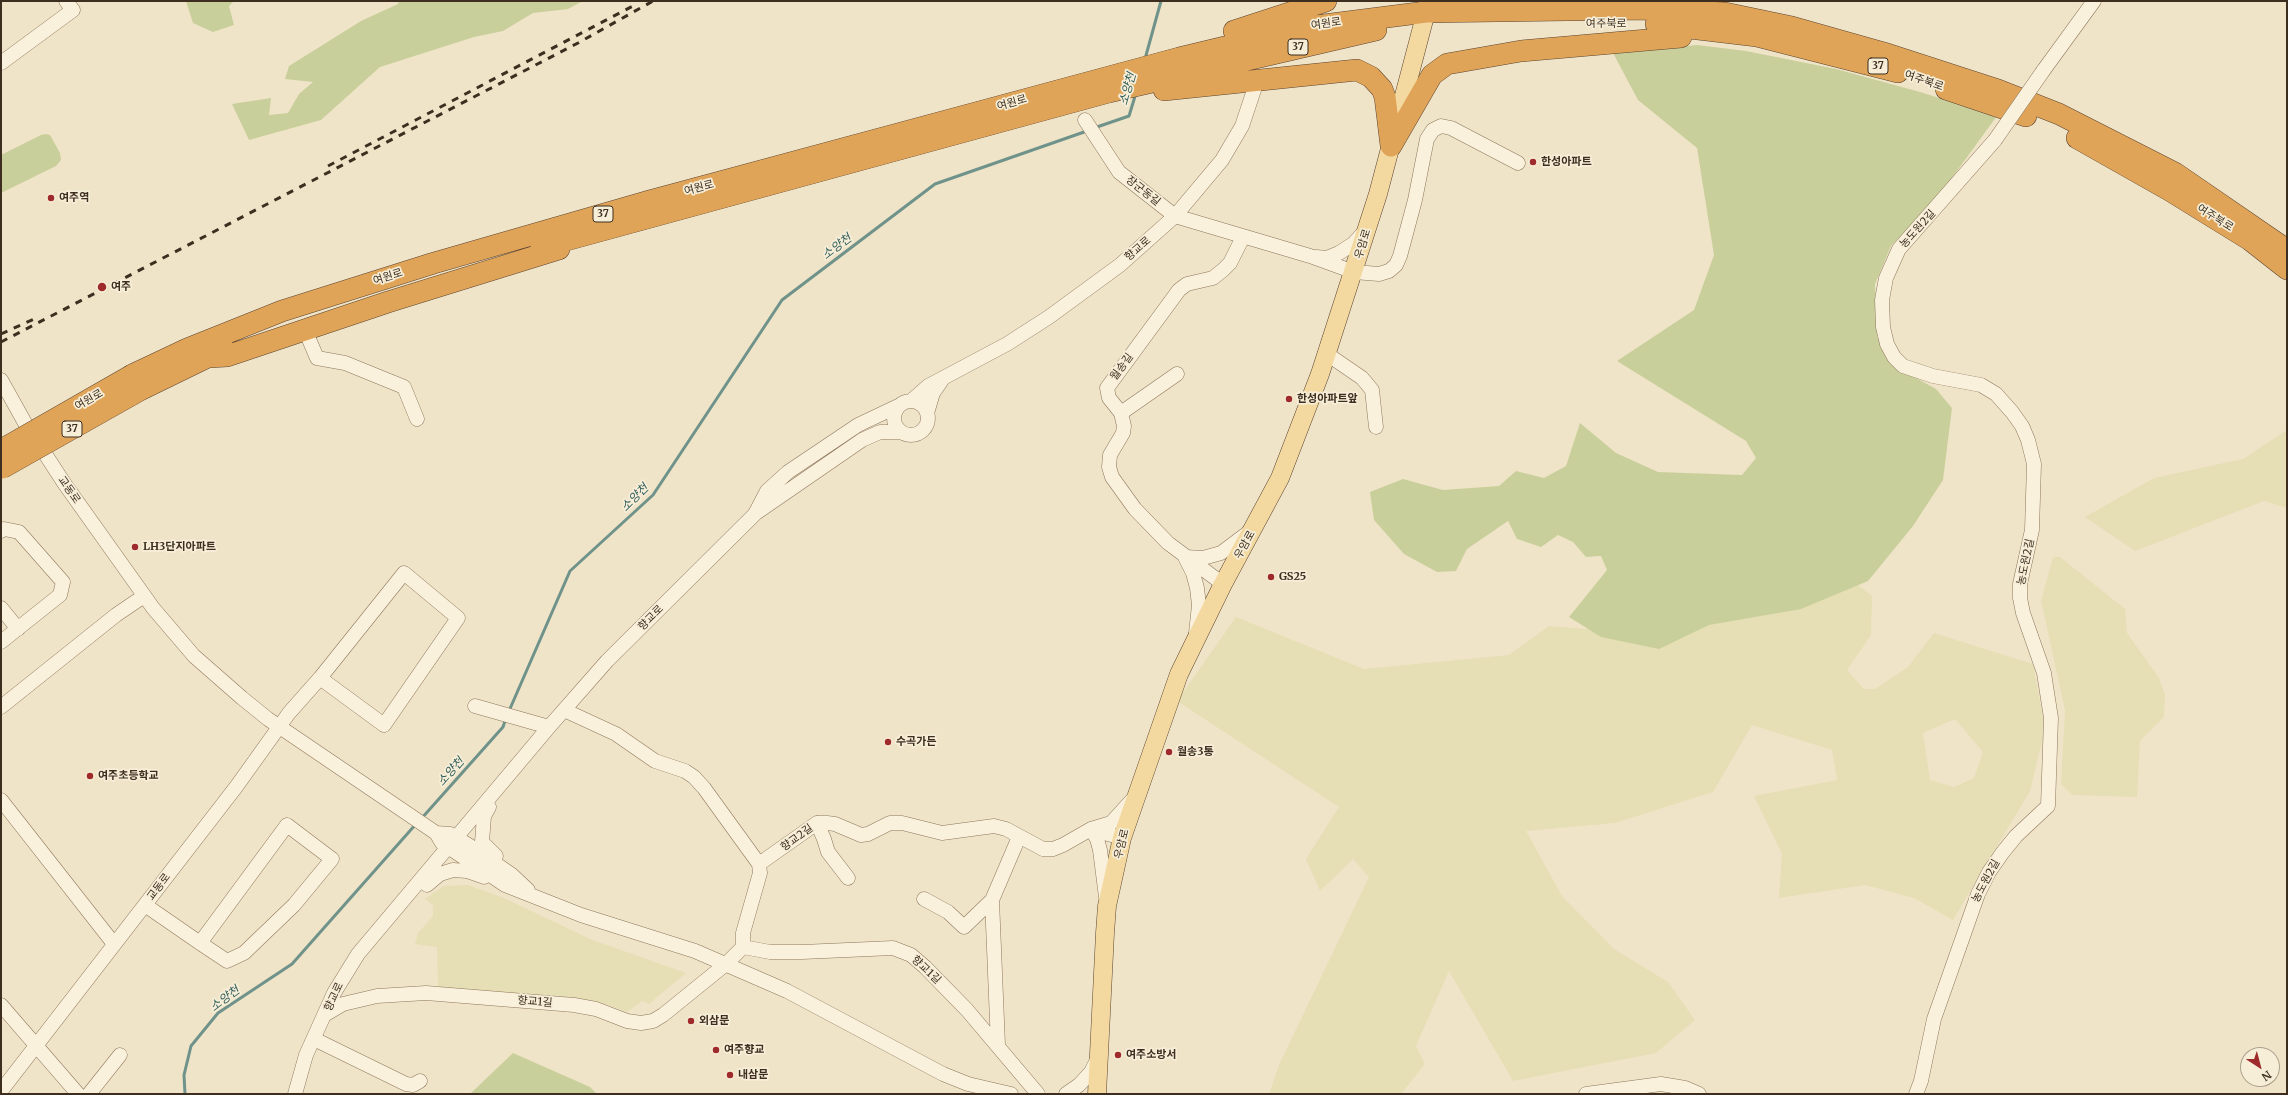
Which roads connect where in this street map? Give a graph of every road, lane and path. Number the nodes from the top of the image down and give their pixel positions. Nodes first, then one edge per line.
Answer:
1 (66, 1) edge
2 (1326, 1) edge
3 (1665, 1) edge
4 (2094, 1) edge
5 (1426, 13) edge
6 (1724, 13) junction
7 (1756, 36) junction
8 (1, 63) edge
9 (1177, 67) junction
10 (1254, 90) dead end
11 (1082, 91) junction
12 (1085, 120) dead end
13 (1391, 146) junction
14 (1518, 162) dead end
15 (1175, 216) junction
16 (1368, 228) junction
17 (586, 235) junction
18 (1243, 237) junction
19 (2287, 250) edge
20 (1310, 256) junction
21 (2287, 269) edge
22 (1354, 272) junction
23 (305, 330) junction
24 (1327, 354) junction
25 (202, 358) junction
26 (1177, 374) dead end
27 (1, 380) edge
28 (942, 380) junction
29 (137, 382) junction
30 (911, 401) junction
31 (898, 406) junction
32 (927, 412) junction
33 (1121, 413) junction
34 (418, 418) dead end
35 (1376, 427) dead end
36 (901, 432) junction
37 (1, 462) edge
38 (756, 513) junction
39 (1256, 525) junction
40 (1, 531) edge
41 (1185, 557) junction
42 (1223, 584) junction
43 (144, 596) junction
44 (1, 608) edge
45 (18, 629) junction
46 (1196, 638) junction
47 (1, 642) edge
48 (320, 678) junction
49 (1, 707) edge
50 (477, 707) dead end
51 (564, 710) junction
52 (279, 726) junction
53 (549, 726) junction
54 (504, 782) junction
55 (1136, 794) junction
56 (1, 800) edge
57 (817, 823) junction
58 (1091, 829) junction
59 (1019, 837) junction
60 (444, 838) junction
61 (1122, 838) junction
62 (759, 864) junction
63 (848, 878) dead end
64 (508, 880) junction
65 (924, 899) dead end
66 (992, 900) junction
67 (145, 906) junction
68 (1108, 906) junction
69 (394, 912) junction
70 (200, 943) junction
71 (114, 944) junction
72 (743, 947) junction
73 (726, 964) junction
74 (1, 1005) edge
75 (326, 1014) junction
76 (314, 1039) junction
77 (998, 1045) junction
78 (35, 1046) junction
79 (120, 1055) dead end
80 (1099, 1056) junction
81 (420, 1081) dead end
82 (1, 1091) edge
83 (78, 1094) edge
84 (88, 1094) edge
85 (295, 1094) edge
86 (1011, 1094) edge
87 (1038, 1094) edge
88 (1066, 1094) edge
89 (1097, 1094) edge
90 (1586, 1094) edge
91 (1699, 1094) edge
92 (1916, 1094) edge

1 - 8 street
2 - 9 highway
3 - 6 highway
4 - 92 street, 농도원2길, bridge
5 - 6 highway, 여주북로 / 37
5 - 7 highway, 여주북로 / 37
5 - 9 highway, 여원로 / 37
5 - 13 main road, 우암로
6 - 19 highway, 여주북로 / 37
7 - 13 highway
7 - 21 highway, 여주북로 / 37
9 - 11 highway, 여원로 / 37
9 - 13 highway
10 - 15 street, 향교로
11 - 17 highway, 여원로 / 37
11 - 29 highway, 여원로 / 37
12 - 15 street, 장군동길
13 - 16 main road, 우암로
14 - 22 street
15 - 18 street
15 - 28 street, 향교로
16 - 20 street
16 - 22 main road, 우암로
17 - 23 highway
17 - 25 highway, 여원로 / 37
18 - 20 street
18 - 33 street, 월송길
20 - 22 street
22 - 24 main road, 우암로
23 - 25 highway
23 - 34 street
24 - 35 street
24 - 39 main road, 우암로
25 - 29 highway, 여원로 / 37
26 - 33 street
27 - 43 street, 교동로
28 - 30 street, 향교로
28 - 32 street, 향교로
29 - 37 highway, 여원로 / 37, bridge
30 - 31 street
30 - 32 street
31 - 36 street
31 - 38 street, 향교로
32 - 36 street
33 - 41 street, 월송길
36 - 38 street, 향교로
38 - 51 street, 향교로
39 - 41 street
39 - 42 main road, 우암로
40 - 45 street
41 - 42 street, 월송길
41 - 46 street
42 - 46 main road, 우암로
43 - 49 street
43 - 52 street, 교동로
44 - 45 street
45 - 47 street
46 - 55 main road, 우암로
48 - 48 street
48 - 52 street
50 - 53 street
51 - 53 street, 향교로
51 - 62 street
52 - 60 street, 교동로
52 - 67 street, 교동로
53 - 54 street, 향교로
54 - 60 street, 향교로
54 - 64 street
55 - 58 street, 향교2길
55 - 61 main road, 우암로
56 - 71 street
57 - 59 street, 향교2길
57 - 62 street, 향교2길
57 - 63 street
58 - 59 street, 향교2길
58 - 61 street
58 - 68 street
59 - 66 street
60 - 64 street
60 - 69 street, 향교로
61 - 68 main road, 우암로
62 - 72 street
64 - 69 street
64 - 73 street
65 - 66 street
66 - 77 street
67 - 70 street
67 - 71 street, 교동로
68 - 80 main road, 우암로
69 - 75 street, 향교로
70 - 70 street
71 - 78 street, 교동로
72 - 73 street, 향교1길
72 - 77 street, 향교1길
73 - 75 street, 향교1길
73 - 86 street
74 - 78 street
75 - 76 street, 향교로
76 - 81 street
76 - 85 street, 향교로
77 - 87 street, 향교1길
78 - 82 street, 교동로
78 - 83 street
79 - 84 street
80 - 88 street
80 - 89 main road, 우암로
90 - 91 street

